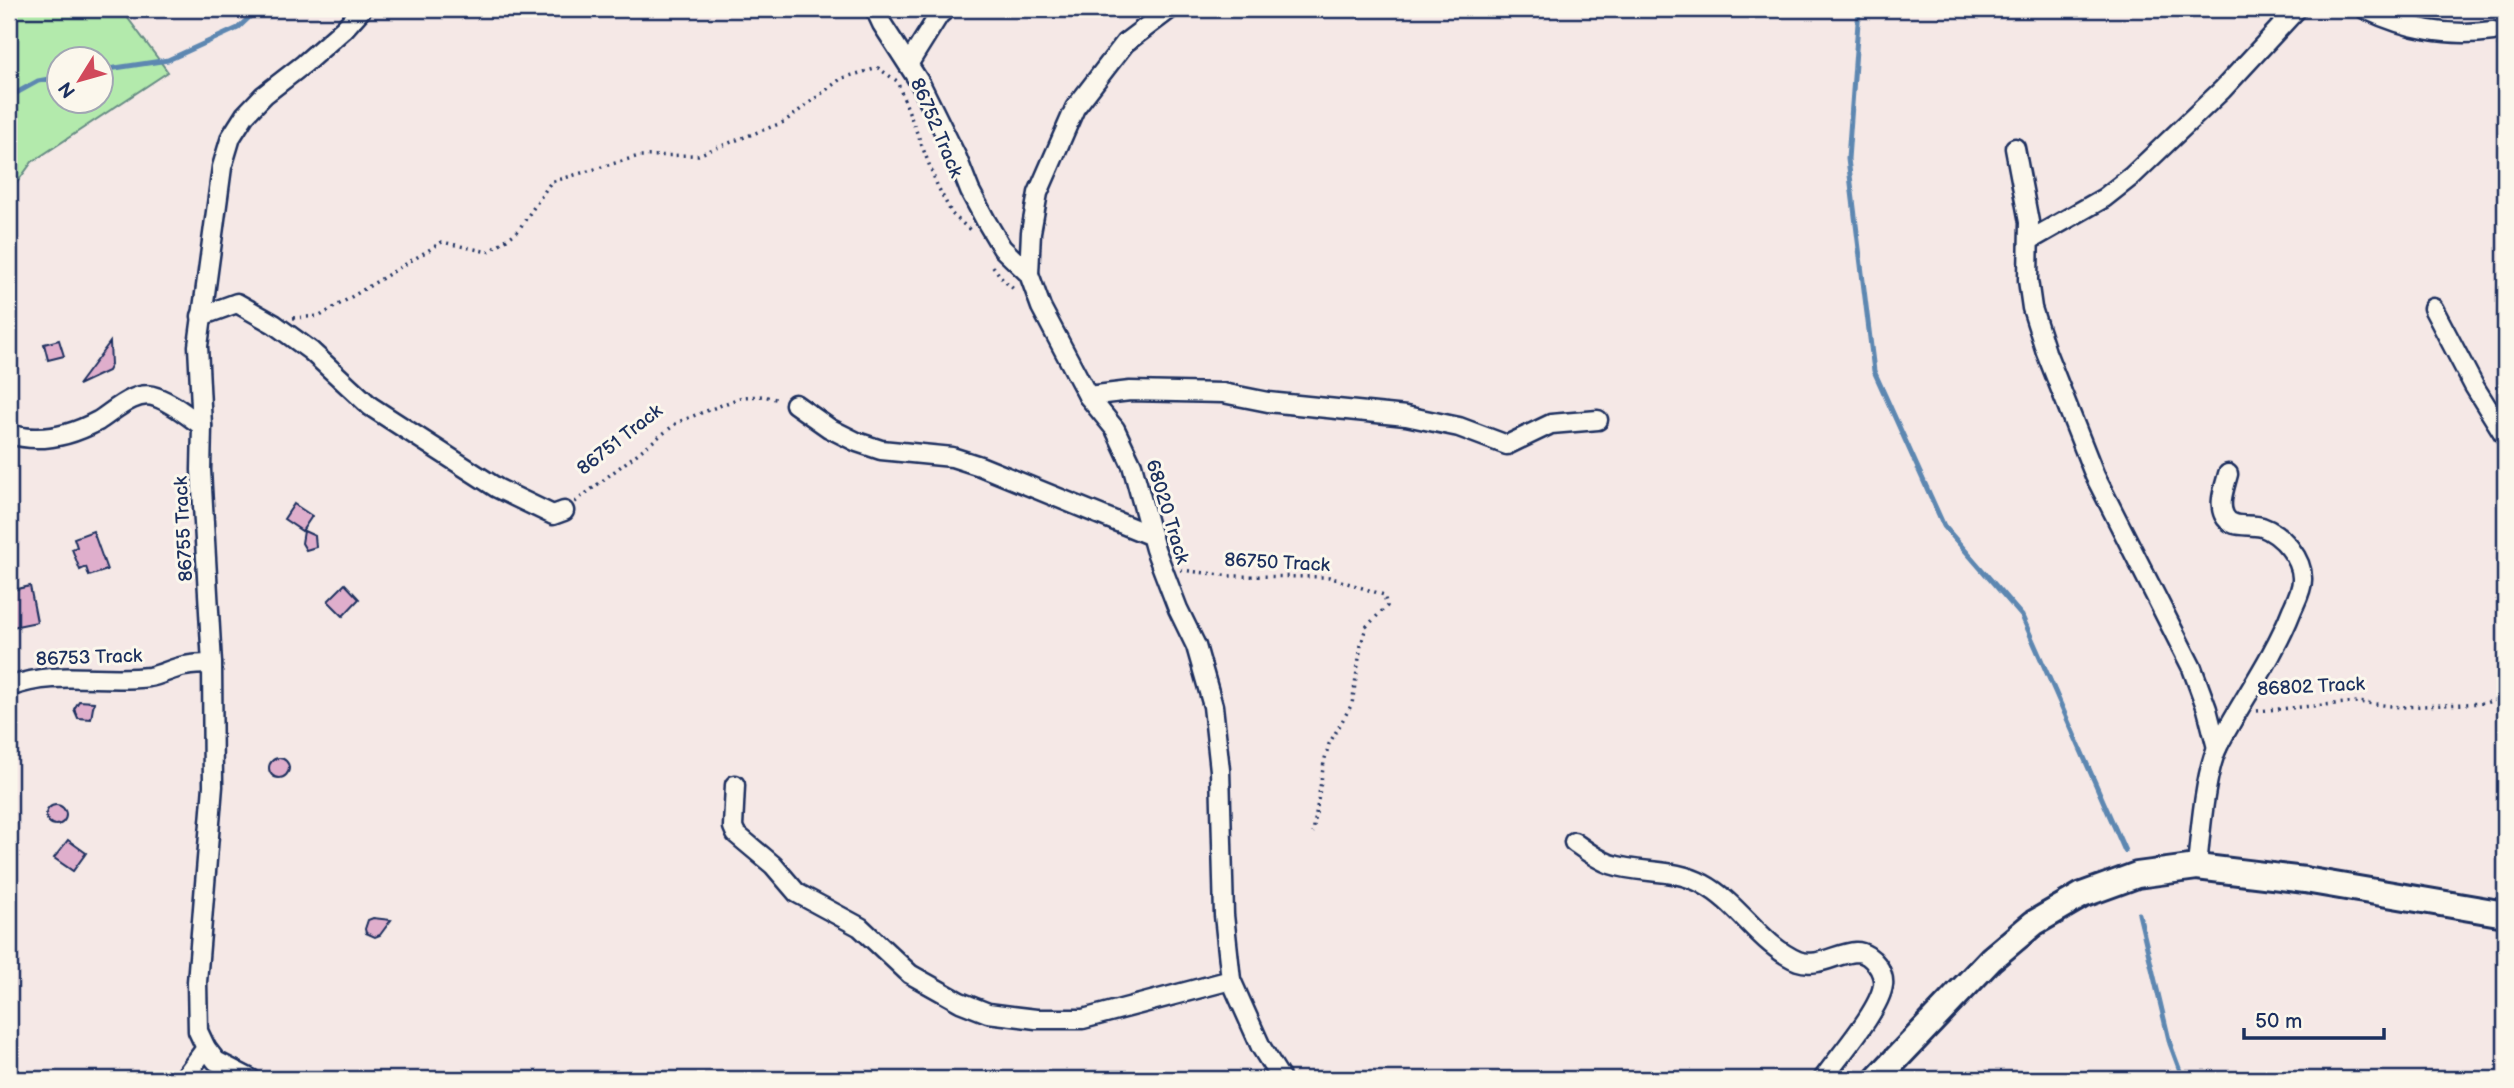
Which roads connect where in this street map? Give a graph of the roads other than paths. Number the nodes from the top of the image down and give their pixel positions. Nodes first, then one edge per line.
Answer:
1 (362, 9) edge
2 (875, 9) edge
3 (946, 9) edge
4 (1170, 9) edge
5 (2297, 9) edge
6 (2365, 9) edge
7 (2493, 31) dead end
8 (909, 63) junction
9 (2015, 148) dead end
10 (2030, 240) junction
11 (1029, 274) junction
12 (2433, 308) dead end
13 (201, 316) junction
14 (1088, 396) junction
15 (795, 404) road end
16 (1598, 420) dead end
17 (202, 426) junction
18 (9, 434) edge
19 (2505, 436) edge
20 (2228, 474) dead end
21 (564, 511) road end
22 (1152, 536) junction
23 (212, 664) junction
24 (9, 687) edge
25 (2217, 748) junction
26 (735, 785) dead end
27 (1573, 842) dead end
28 (2197, 867) junction
29 (2505, 915) edge
30 (1231, 980) junction
31 (206, 1048) junction
32 (183, 1079) edge
33 (251, 1079) edge
34 (1281, 1079) edge
35 (1823, 1079) edge
36 (1877, 1079) edge

1 - 13 street, 86755 Track
2 - 8 street
3 - 8 street
4 - 11 street, 68020 Track
5 - 10 street
6 - 7 street
8 - 11 street
9 - 10 street
10 - 25 street
11 - 14 street, 68020 Track
12 - 19 street
13 - 17 street, 86755 Track
13 - 21 street
14 - 16 street
14 - 22 street, 68020 Track
15 - 22 street
17 - 18 street
17 - 23 street, 86755 Track
20 - 25 street, 86802 Track
22 - 30 street, 68020 Track
23 - 24 street, 86753 Track
23 - 31 street, 86755 Track
25 - 28 street, 86802 Track
26 - 30 street
27 - 35 street
28 - 29 street
28 - 36 street
30 - 34 street, 68020 Track
31 - 32 street
31 - 33 street

